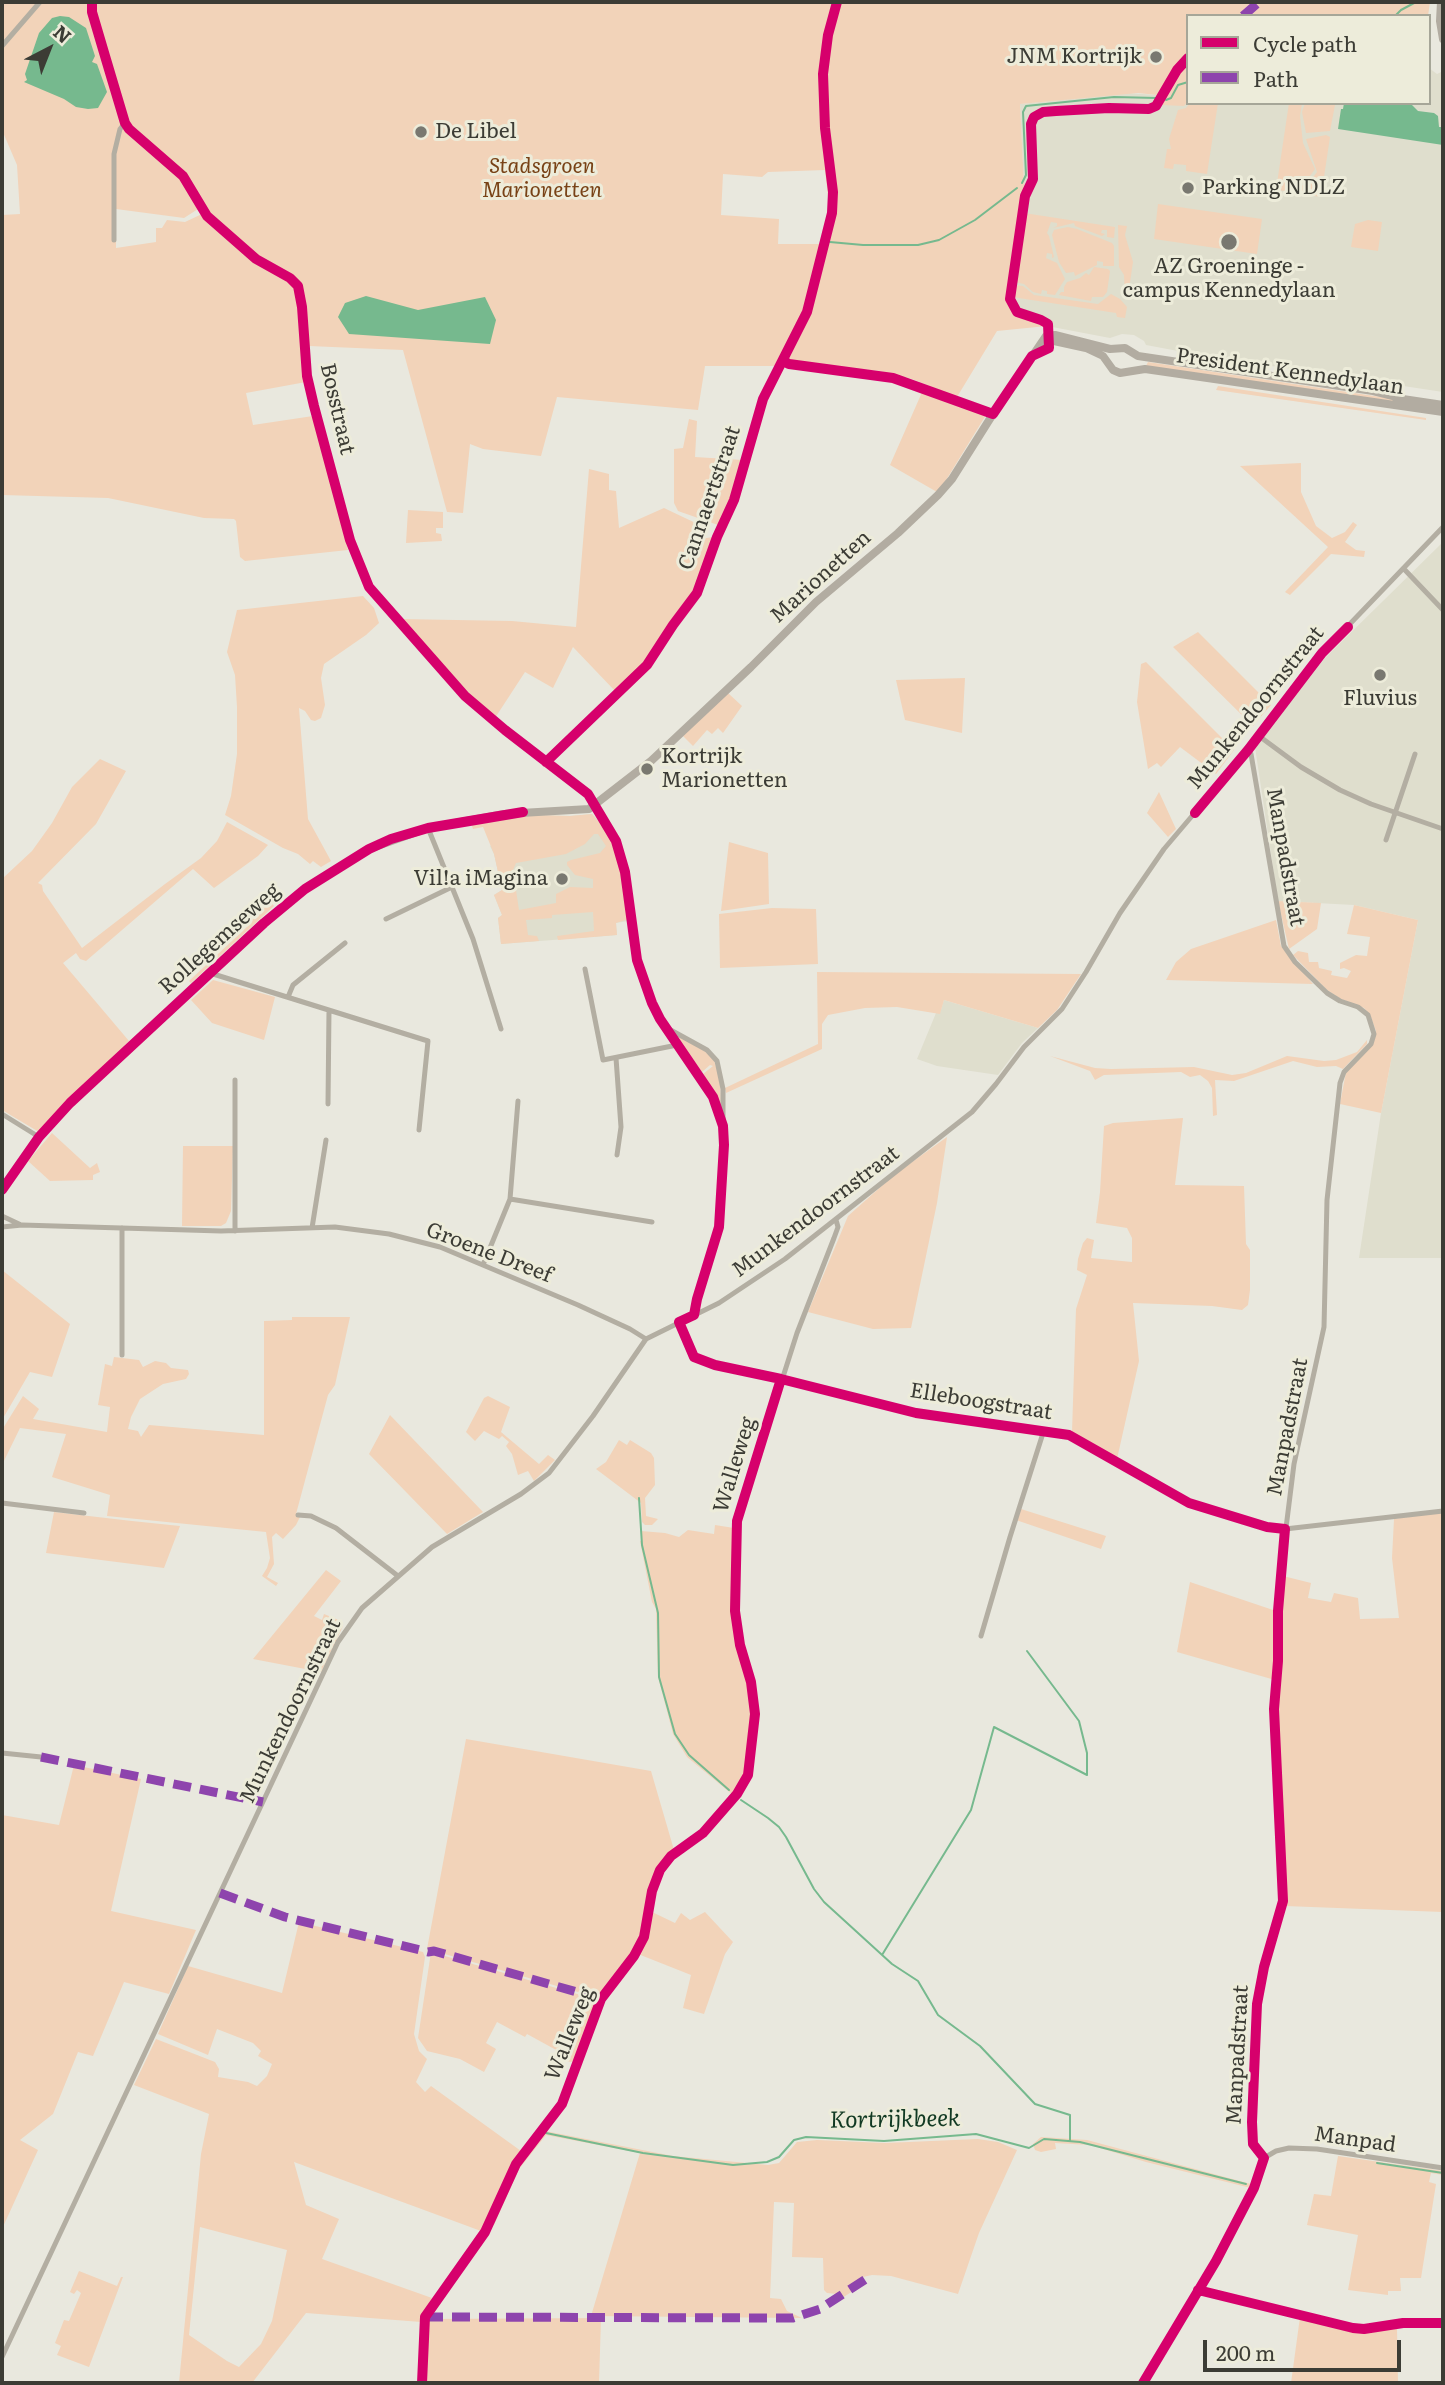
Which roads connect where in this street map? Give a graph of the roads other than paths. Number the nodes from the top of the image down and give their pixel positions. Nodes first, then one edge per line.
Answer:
1 (40, 2) edge
2 (92, 2) edge
3 (836, 2) edge
4 (1441, 2) edge
5 (1443, 39) edge
6 (2, 46) edge
7 (125, 123) junction
8 (114, 240) dead end
9 (1037, 348) junction
10 (1118, 349) junction
11 (1134, 355) junction
12 (783, 361) junction
13 (1110, 363) junction
14 (1131, 370) junction
15 (1443, 405) edge
16 (1443, 412) edge
17 (993, 414) junction
18 (1443, 527) edge
19 (1404, 569) junction
20 (1443, 610) edge
21 (1259, 736) junction
22 (1248, 751) junction
23 (1415, 754) dead end
24 (546, 762) junction
25 (596, 805) junction
26 (1395, 813) junction
27 (428, 828) junction
28 (1443, 829) edge
29 (1386, 840) dead end
30 (452, 887) junction
31 (386, 919) dead end
32 (345, 943) dead end
33 (585, 969) dead end
34 (210, 973) junction
35 (288, 998) junction
36 (329, 1010) junction
37 (664, 1026) junction
38 (500, 1029) dead end
39 (677, 1045) junction
40 (616, 1058) junction
41 (235, 1080) dead end
42 (518, 1101) dead end
43 (328, 1104) dead end
44 (2, 1114) edge
45 (723, 1126) junction
46 (419, 1130) dead end
47 (40, 1137) junction
48 (326, 1140) dead end
49 (617, 1155) dead end
50 (2, 1190) edge
51 (510, 1199) junction
52 (2, 1216) edge
53 (836, 1220) junction
54 (652, 1222) dead end
55 (22, 1225) junction
56 (2, 1227) edge
57 (122, 1228) junction
58 (312, 1228) junction
59 (235, 1231) junction
60 (483, 1265) junction
61 (694, 1315) junction
62 (679, 1322) junction
63 (646, 1339) junction
64 (122, 1355) dead end
65 (781, 1379) junction
66 (1044, 1430) junction
67 (2, 1503) edge
68 (1443, 1511) edge
69 (84, 1513) dead end
70 (298, 1515) dead end
71 (1285, 1528) junction
72 (398, 1576) junction
73 (981, 1636) dead end
74 (2, 1753) edge
75 (41, 1757) dead end
76 (1264, 2158) junction
77 (1443, 2168) edge
78 (1198, 2290) junction
79 (1443, 2323) edge
80 (2, 2357) edge
81 (422, 2383) edge
82 (1143, 2383) edge

1 - 6 street
2 - 7 street, Bosstraat
3 - 12 street, Cannaertstraat
4 - 5 street
7 - 8 street
7 - 24 street, Bosstraat
9 - 10 street, President Kennedylaan
9 - 13 street, President Kennedylaan
9 - 17 street, Marionetten
10 - 11 street, President Kennedylaan
10 - 13 street
11 - 14 street
11 - 15 street, President Kennedylaan
12 - 17 street
12 - 24 street, Cannaertstraat
13 - 14 street, President Kennedylaan
14 - 16 street, President Kennedylaan
17 - 25 street, Marionetten
18 - 19 street, Munkendoornstraat
19 - 20 street
19 - 21 street, Munkendoornstraat
21 - 22 street, Munkendoornstraat
21 - 26 street
22 - 53 street, Munkendoornstraat
22 - 71 street, Manpadstraat
23 - 26 street
24 - 25 street, Bosstraat
25 - 27 street, Rollegemseweg
25 - 37 street, Bosstraat
26 - 28 street
26 - 29 street
27 - 30 street
27 - 34 street, Rollegemseweg
30 - 31 street
30 - 38 street
32 - 35 street
33 - 40 street
34 - 35 street
34 - 47 street, Rollegemseweg
35 - 36 street
36 - 43 street
36 - 46 street
37 - 39 street, Bosstraat
37 - 45 street
39 - 40 street
39 - 45 street, Bosstraat
40 - 49 street
41 - 59 street
42 - 51 street
44 - 47 street
45 - 61 street
47 - 50 street, Rollegemseweg
48 - 58 street
51 - 54 street
51 - 60 street
52 - 55 street, Groene Dreef
53 - 61 street, Munkendoornstraat
53 - 65 street, Walleweg
55 - 56 street, Groene Dreef
55 - 57 street, Groene Dreef
57 - 59 street, Groene Dreef
57 - 64 street
58 - 59 street, Groene Dreef
58 - 60 street, Groene Dreef
60 - 63 street, Groene Dreef
61 - 62 street, Munkendoornstraat
62 - 63 street, Munkendoornstraat
62 - 65 street, Elleboogstraat
63 - 72 street, Munkendoornstraat
65 - 66 street, Elleboogstraat
65 - 81 street, Walleweg
66 - 71 street, Elleboogstraat
66 - 73 street, Elleboogstraat
67 - 69 street
68 - 71 street, Elleboogstraat
70 - 72 street
71 - 76 street, Manpadstraat
72 - 80 street, Munkendoornstraat
74 - 75 street
76 - 77 street, Manpad
76 - 78 street
78 - 79 street
78 - 82 street

